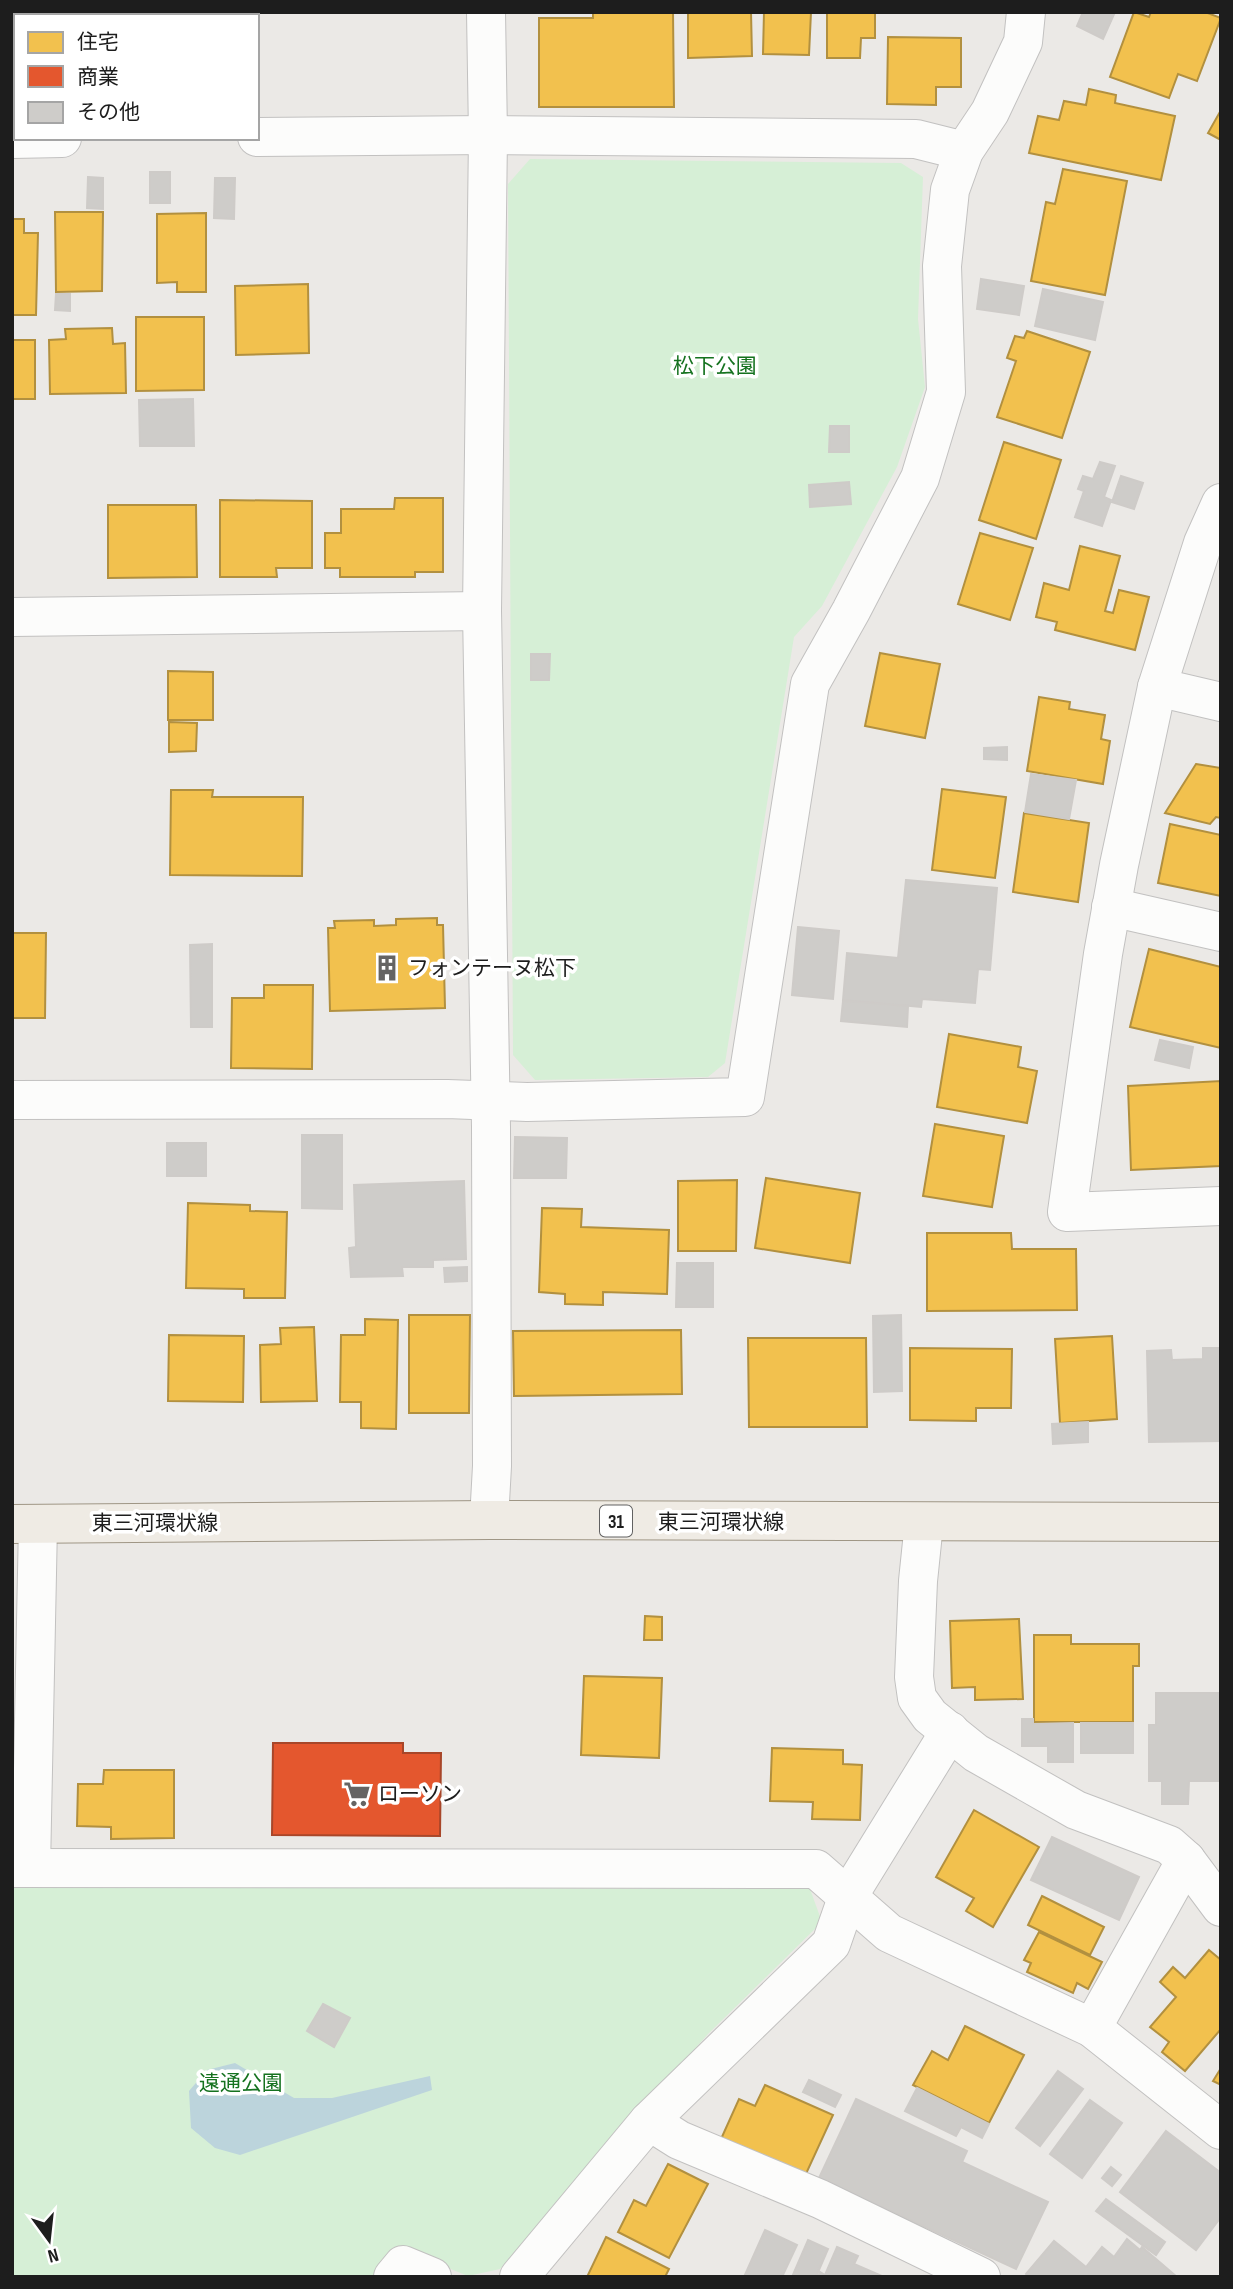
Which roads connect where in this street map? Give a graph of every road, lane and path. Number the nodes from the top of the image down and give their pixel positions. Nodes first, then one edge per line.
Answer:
1 (486, 12) edge
2 (1026, 12) edge
3 (488, 135) junction
4 (259, 137) edge
5 (964, 151) junction
6 (1221, 503) edge
7 (481, 611) junction
8 (12, 617) edge
9 (1157, 687) junction
10 (1221, 702) edge
11 (1111, 907) junction
12 (1221, 932) edge
13 (12, 1100) edge
14 (490, 1100) junction
15 (1221, 1206) edge
16 (489, 1520) junction
17 (1221, 1522) edge
18 (924, 1523) junction
19 (25, 1524) edge
20 (950, 1731) junction
21 (1186, 1860) junction
22 (22, 1868) edge
23 (847, 1898) junction
24 (1221, 1907) edge
25 (1092, 2028) junction
26 (649, 2121) junction
27 (1221, 2130) edge
28 (393, 2277) edge
29 (432, 2277) edge
30 (519, 2277) edge
31 (981, 2277) edge

1 - 3 street
2 - 5 street
3 - 4 street
3 - 5 street
3 - 7 street
5 - 14 street
6 - 9 street
7 - 8 street
7 - 14 street
9 - 10 street
9 - 11 street
11 - 12 street
11 - 15 street
13 - 14 street
14 - 16 street
16 - 18 main road, 東三河環状線 / 31
16 - 19 main road, 東三河環状線 / 31
17 - 18 main road, 東三河環状線 / 31
18 - 20 street
19 - 22 street
20 - 21 street
20 - 23 street
21 - 24 street
21 - 25 street
22 - 23 street
23 - 25 street
23 - 26 street
25 - 27 street
26 - 30 street
26 - 31 street
28 - 29 street

